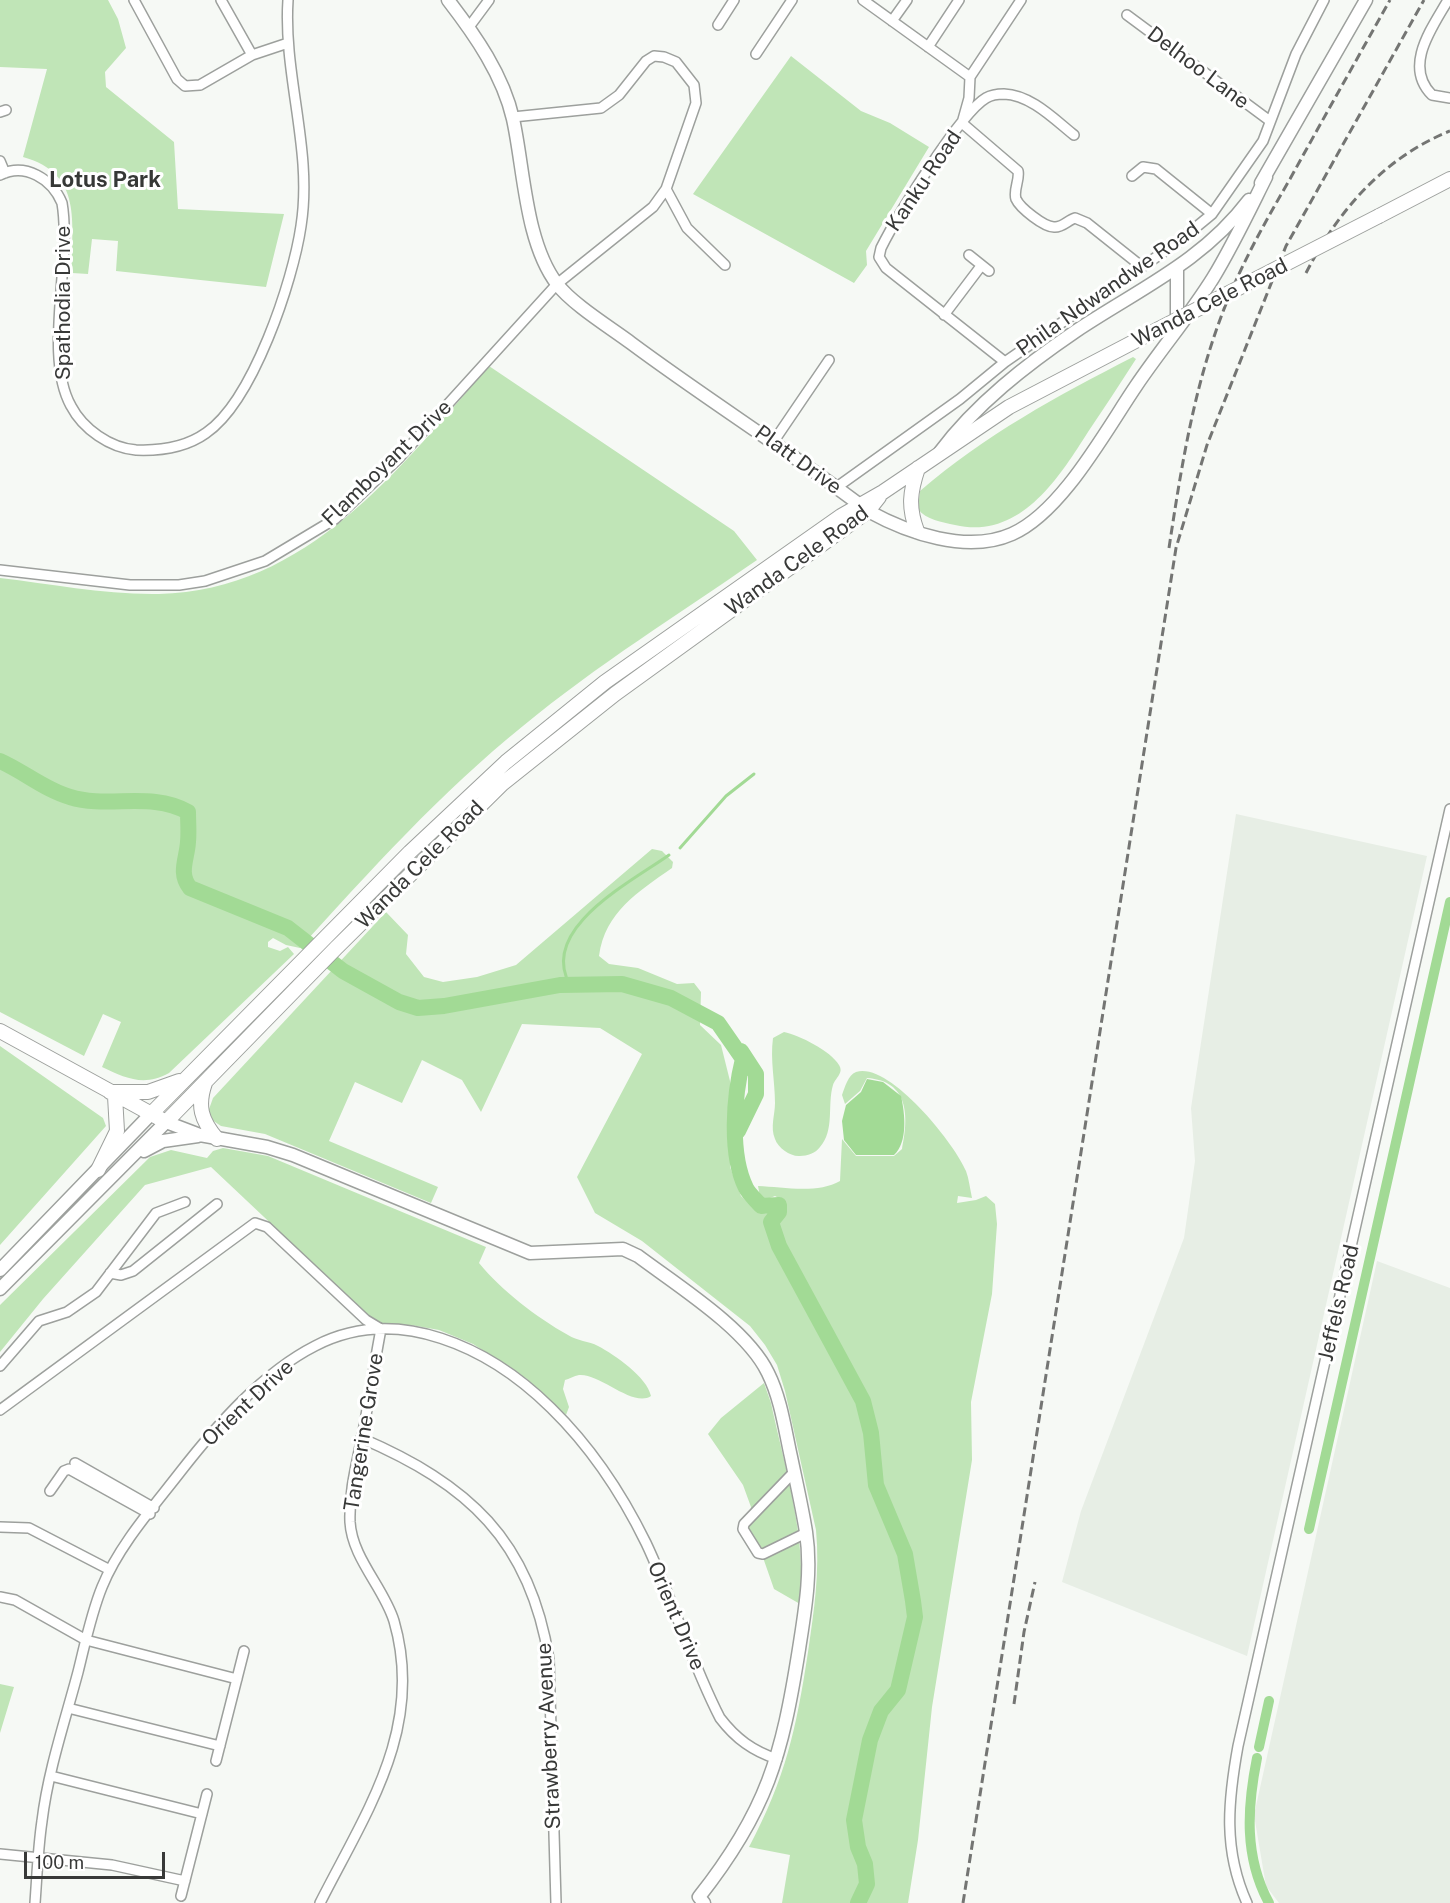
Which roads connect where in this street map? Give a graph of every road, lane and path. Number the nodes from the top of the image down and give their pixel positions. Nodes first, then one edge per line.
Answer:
1 (134, 0) edge
2 (221, 0) edge
3 (288, 0) edge
4 (448, 0) edge
5 (489, 0) edge
6 (734, 0) edge
7 (792, 0) edge
8 (863, 0) edge
9 (907, 0) edge
10 (959, 0) edge
11 (1021, 0) edge
12 (1324, 0) edge
13 (1366, 0) edge
14 (1448, 0) edge
15 (1127, 15) dead end
16 (892, 21) junction
17 (718, 25) dead end
18 (469, 27) junction
19 (288, 43) junction
20 (928, 47) junction
21 (756, 54) dead end
22 (252, 55) junction
23 (970, 77) junction
24 (1450, 98) edge
25 (513, 117) junction
26 (1270, 122) junction
27 (962, 123) junction
28 (1074, 135) dead end
29 (0, 161) edge
30 (2, 174) edge
31 (1132, 176) dead end
32 (1266, 177) junction
33 (1450, 179) edge
34 (666, 189) junction
35 (1212, 214) junction
36 (969, 255) dead end
37 (726, 265) dead end
38 (1141, 266) junction
39 (1176, 270) junction
40 (557, 284) junction
41 (944, 315) junction
42 (1177, 327) junction
43 (829, 360) dead end
44 (1005, 362) junction
45 (774, 441) junction
46 (939, 453) junction
47 (918, 468) junction
48 (837, 487) junction
49 (863, 508) junction
50 (917, 531) junction
51 (0, 570) edge
52 (1450, 808) edge
53 (0, 1031) edge
54 (188, 1077) junction
55 (207, 1078) junction
56 (112, 1094) junction
57 (150, 1115) junction
58 (166, 1122) junction
59 (200, 1135) junction
60 (217, 1139) junction
61 (131, 1159) junction
62 (98, 1170) junction
63 (185, 1202) dead end
64 (217, 1204) dead end
65 (0, 1270) edge
66 (110, 1273) junction
67 (0, 1289) edge
68 (381, 1329) junction
69 (0, 1366) edge
70 (0, 1396) edge
71 (4, 1407) edge
72 (362, 1438) junction
73 (75, 1463) dead end
74 (794, 1472) junction
75 (50, 1491) dead end
76 (152, 1511) junction
77 (0, 1527) edge
78 (806, 1533) junction
79 (110, 1570) junction
80 (0, 1597) edge
81 (86, 1640) junction
82 (244, 1651) dead end
83 (237, 1678) junction
84 (68, 1708) junction
85 (220, 1746) junction
86 (777, 1759) junction
87 (216, 1761) dead end
88 (51, 1776) junction
89 (207, 1794) dead end
90 (202, 1814) junction
91 (0, 1854) edge
92 (39, 1858) junction
93 (185, 1881) junction
94 (181, 1896) dead end
95 (698, 1901) edge
96 (34, 1903) edge
97 (320, 1903) edge
98 (556, 1903) edge
99 (1247, 1903) edge

1 - 22 street
2 - 22 street
3 - 19 street, Spathodia Drive
4 - 18 street, Platt Drive
5 - 18 street
6 - 17 street
7 - 21 street
8 - 16 street
9 - 16 street
10 - 20 street
11 - 23 street
12 - 26 street, Phila Ndwandwe Road
13 - 32 street, Phila Ndwandwe Road
14 - 24 street
15 - 26 street, Delhoo Lane
16 - 20 street
18 - 25 street, Platt Drive
19 - 22 street
19 - 30 street, Spathodia Drive
20 - 23 street
23 - 27 street
25 - 34 street, Flamboyant Drive
25 - 40 street, Platt Drive
26 - 35 street, Phila Ndwandwe Road
27 - 28 street, Kanku Road
27 - 38 street
27 - 41 street, Kanku Road
29 - 30 street
31 - 35 street
32 - 39 street, Phila Ndwandwe Road
32 - 42 street, Platt Drive
33 - 46 main road, Wanda Cele Road, bridge
34 - 37 street
34 - 40 street, Flamboyant Drive
35 - 38 street, Phila Ndwandwe Road
36 - 41 street
38 - 44 street, Phila Ndwandwe Road
39 - 42 street, Phila Ndwandwe Road
39 - 46 street, Phila Ndwandwe Road
40 - 45 street, Platt Drive
40 - 51 street, Flamboyant Drive
41 - 44 street
42 - 50 street, Platt Drive
43 - 45 street
44 - 48 street, Phila Ndwandwe Road
45 - 48 street, Platt Drive
46 - 47 main road, Wanda Cele Road
47 - 49 main road, Wanda Cele Road
47 - 50 main road
48 - 49 street, Platt Drive
49 - 50 street, Platt Drive
49 - 54 main road, Wanda Cele Road
49 - 55 main road, Wanda Cele Road
52 - 99 street, Jeffels Road
53 - 56 main road
54 - 56 main road
54 - 57 main road, Wanda Cele Road
55 - 58 main road, Wanda Cele Road
55 - 60 main road
56 - 57 main road
56 - 62 main road
57 - 58 main road
57 - 62 street, Wanda Cele Road
58 - 59 street
58 - 61 street, Wanda Cele Road
59 - 60 street
59 - 61 street
60 - 74 street
61 - 67 street, Wanda Cele Road
62 - 65 street, Wanda Cele Road
63 - 66 street
64 - 66 street
66 - 69 street
68 - 71 street
68 - 72 street, Tangerine Grove
68 - 76 street, Orient Drive
68 - 86 street, Orient Drive
70 - 71 street
72 - 97 street, Tangerine Grove
72 - 98 street, Strawberry Avenue
73 - 76 street
74 - 78 street
74 - 78 street
75 - 76 street
76 - 79 street, Orient Drive
77 - 79 street
78 - 86 street
79 - 81 street, Orient Drive
80 - 81 street
81 - 83 street
81 - 84 street, Orient Drive
82 - 83 street
83 - 85 street
84 - 85 street
84 - 88 street, Orient Drive
85 - 87 street
86 - 95 street
88 - 90 street
88 - 92 street, Orient Drive
89 - 90 street
90 - 93 street
91 - 92 street
92 - 93 street
92 - 96 street, Orient Drive
93 - 94 street

